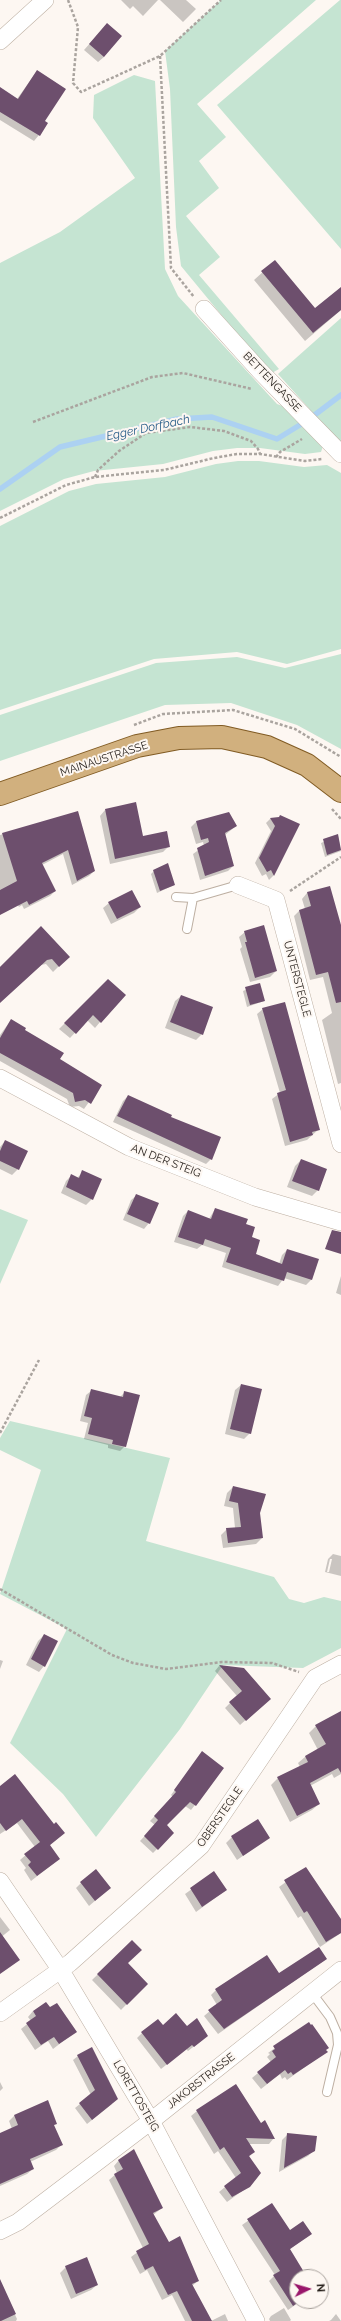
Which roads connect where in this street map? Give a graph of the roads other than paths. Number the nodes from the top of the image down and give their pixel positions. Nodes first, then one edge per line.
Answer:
1 (45, 0) edge
2 (0, 41) edge
3 (204, 309) road end
4 (341, 454) edge
5 (0, 794) edge
6 (334, 797) edge
7 (238, 885) joint
8 (176, 897) dead end
9 (193, 898) junction
10 (187, 929) dead end
11 (0, 1078) edge
12 (341, 1144) edge
13 (341, 1222) edge
14 (341, 1664) edge
15 (0, 1881) edge
16 (60, 1969) junction
17 (341, 1970) edge
18 (312, 1993) junction
19 (0, 2013) edge
20 (327, 2092) dead end
21 (151, 2121) junction
22 (0, 2231) edge
23 (256, 2321) edge

1 - 2 street
3 - 4 street, BETTENGASSE
5 - 6 main road, MAINAUSTRASSE
7 - 9 lane
7 - 12 street, UNTERSTEGLE
8 - 9 lane
9 - 10 lane
11 - 13 street, AN DER STEIG
14 - 16 street, OBERSTEGLE
15 - 16 street, LORETTOSTEIG
16 - 19 street, OBERSTEGLE
16 - 21 street, LORETTOSTEIG
17 - 18 street, JAKOBSTRASSE
18 - 20 lane
18 - 21 street, JAKOBSTRASSE
21 - 22 street, JAKOBSTRASSE
21 - 23 street, LORETTOSTEIG

